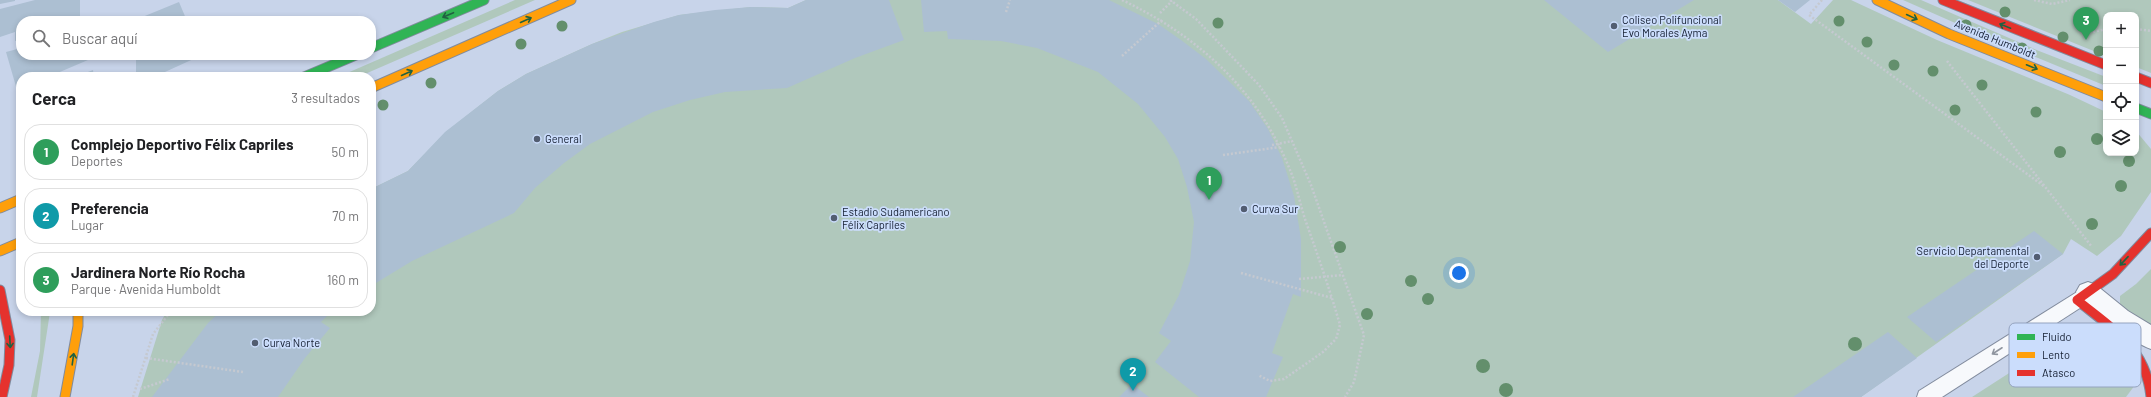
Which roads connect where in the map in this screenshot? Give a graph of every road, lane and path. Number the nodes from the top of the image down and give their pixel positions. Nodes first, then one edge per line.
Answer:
1 (484, 0) edge
2 (571, 0) edge
3 (1010, 0) edge
4 (1122, 0) edge
5 (1822, 0) edge
6 (1877, 0) edge
7 (1943, 0) edge
8 (2034, 0) edge
9 (2070, 0) edge
10 (1171, 1) edge
11 (1006, 12) dead end
12 (1160, 13) dead end
13 (1162, 20) junction
14 (2139, 29) edge
15 (2151, 31) edge
16 (376, 46) edge
17 (1122, 56) dead end
18 (344, 60) edge
19 (1946, 60) dead end
20 (2103, 65) edge
21 (316, 72) edge
22 (2139, 78) edge
23 (2151, 83) edge
24 (376, 86) edge
25 (2103, 95) edge
26 (2139, 109) edge
27 (2151, 114) edge
28 (1292, 142) junction
29 (1272, 145) dead end
30 (1280, 148) junction
31 (1223, 155) dead end
32 (2045, 187) junction
33 (16, 201) edge
34 (0, 208) edge
35 (2151, 232) edge
36 (16, 244) edge
37 (2092, 247) dead end
38 (0, 251) edge
39 (1241, 274) dead end
40 (1344, 275) junction
41 (1299, 279) dead end
42 (0, 290) edge
43 (2082, 296) junction
44 (1332, 299) junction
45 (78, 316) edge
46 (167, 316) edge
47 (2042, 323) edge
48 (2106, 323) edge
49 (2128, 323) edge
50 (2141, 332) edge
51 (2151, 338) edge
52 (2009, 346) edge
53 (146, 358) junction
54 (2141, 361) edge
55 (243, 372) dead end
56 (1258, 375) dead end
57 (170, 379) dead end
58 (140, 389) dead end
59 (1938, 394) edge
60 (2, 397) edge
61 (65, 397) edge
62 (133, 397) edge
63 (1345, 397) edge
64 (2151, 397) edge

1 -> 16 main road
24 -> 2 main road
3 - 11 path
4 - 13 path, bridge
5 - 32 path
6 -> 25 main road, Avenida Humboldt
20 -> 7 main road, Avenida Humboldt
8 - 9 path
10 - 12 path
10 - 28 path
13 - 17 path
13 - 30 path, bridge
14 - 15 path
18 - 21 main road
19 - 32 path
22 - 23 main road
26 - 27 main road
28 - 29 path
28 - 40 path
30 - 31 path
30 - 44 path, bridge
32 - 37 path
33 - 34 main road
35 -> 43 main road
36 - 38 main road
39 - 44 path, bridge
40 - 41 path
40 - 63 path
42 -> 60 main road
43 -> 47 lane
43 - 48 main road
43 - 49 street
44 - 56 path, bridge
61 -> 45 main road
46 - 53 path
50 - 51 street
52 -> 59 lane
53 - 55 path, bridge
53 - 62 path
54 - 64 main road
57 - 58 path

